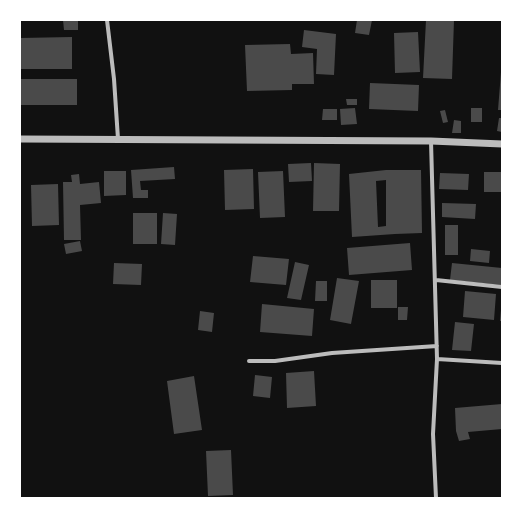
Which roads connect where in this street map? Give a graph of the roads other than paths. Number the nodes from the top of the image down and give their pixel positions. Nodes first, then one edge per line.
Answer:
1 (106, 20) edge
2 (20, 139) edge
3 (118, 139) junction
4 (431, 141) junction
5 (502, 144) edge
6 (436, 280) junction
7 (502, 288) edge
8 (437, 346) junction
9 (437, 358) junction
10 (249, 361) dead end
11 (502, 364) edge
12 (436, 498) edge

1 - 3 street
2 - 3 street
3 - 4 street
4 - 5 street
4 - 6 street
6 - 7 street
6 - 8 street
8 - 9 street
8 - 10 street
9 - 11 street
9 - 12 street

